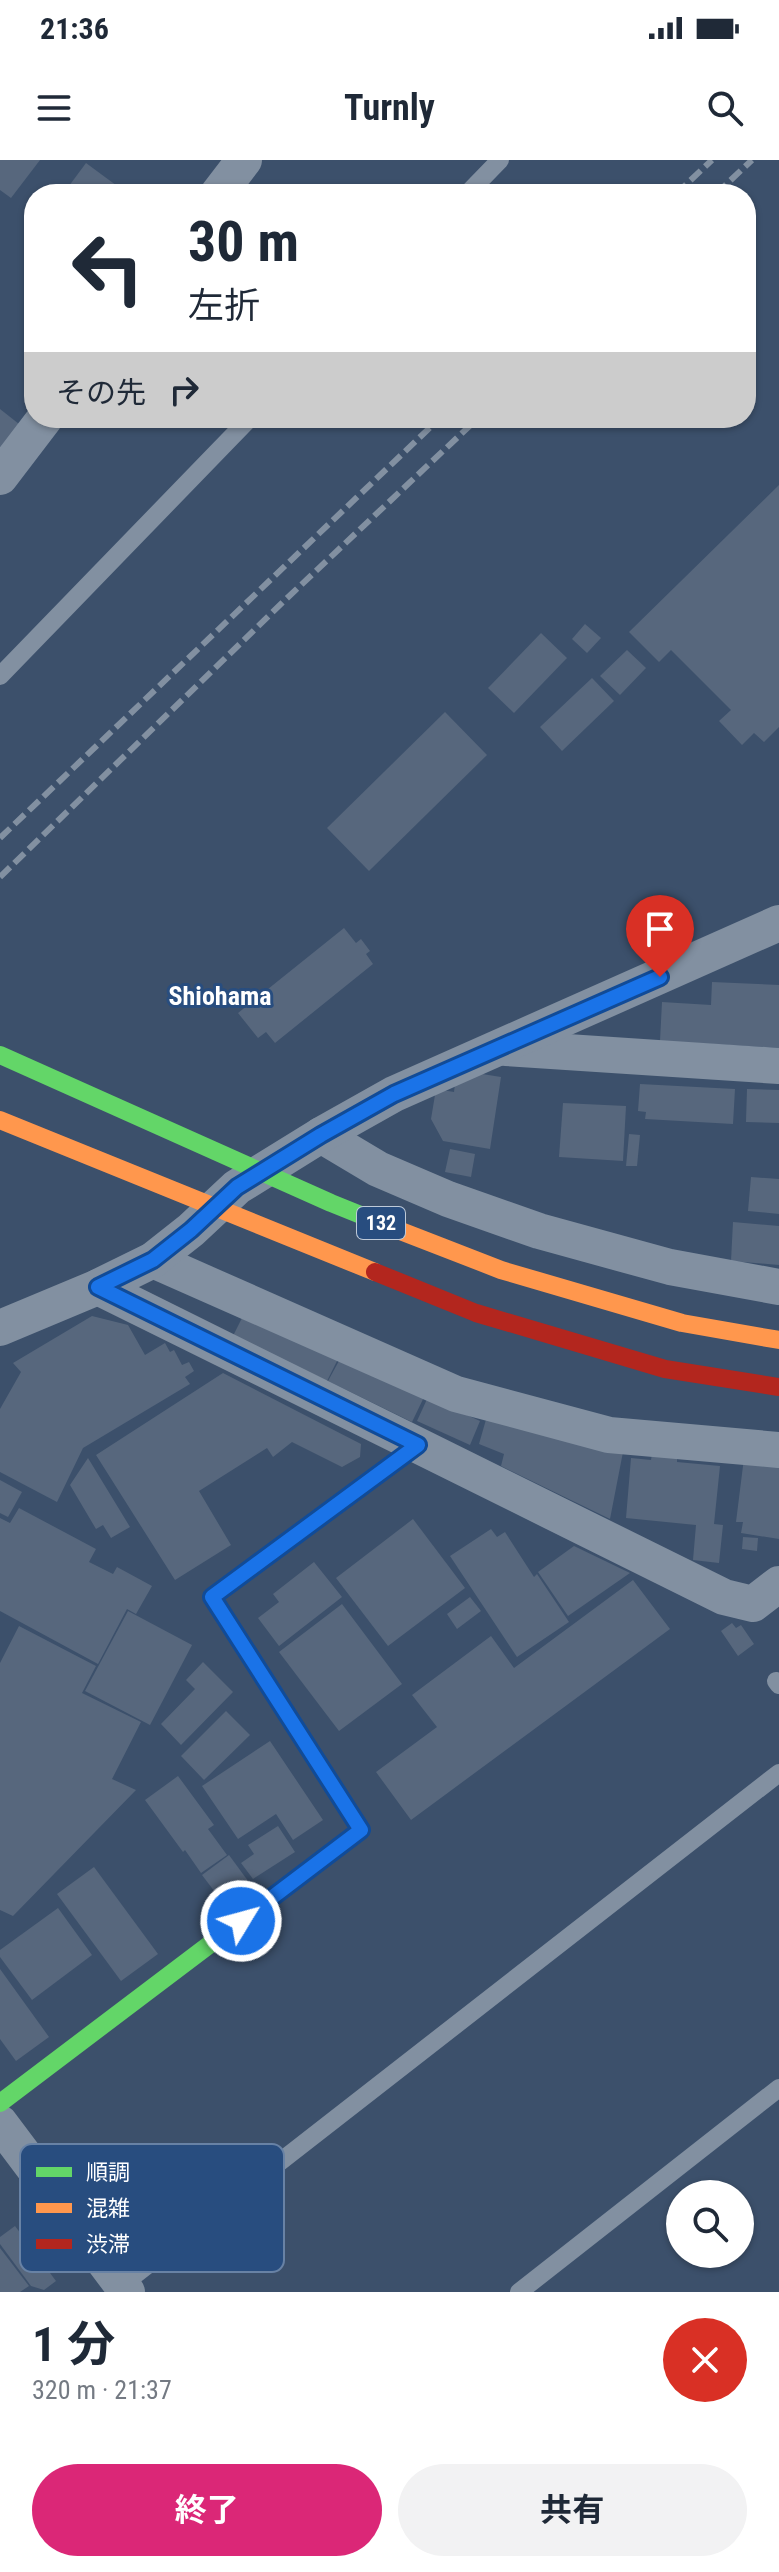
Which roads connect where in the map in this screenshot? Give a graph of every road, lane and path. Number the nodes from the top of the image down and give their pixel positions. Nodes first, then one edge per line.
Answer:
1 (244, 160) edge
2 (500, 160) edge
3 (226, 184) edge
4 (477, 184) edge
5 (37, 428) edge
6 (240, 428) edge
7 (0, 477) edge
8 (0, 676) edge
9 (779, 923) edge
10 (501, 1048) junction
11 (0, 1055) edge
12 (779, 1066) edge
13 (0, 1120) edge
14 (321, 1135) junction
15 (153, 1260) junction
16 (98, 1287) junction
17 (779, 1287) edge
18 (0, 1328) edge
19 (779, 1340) edge
20 (779, 1387) edge
21 (418, 1445) junction
22 (779, 1450) edge
23 (779, 1584) edge
24 (779, 1773) edge
25 (779, 2088) edge
26 (0, 2103) edge
27 (0, 2123) edge
28 (20, 2149) edge
29 (284, 2163) edge
30 (113, 2272) edge
31 (145, 2272) edge
32 (125, 2288) edge
33 (519, 2292) edge

1 - 3 street
2 - 4 lane
5 - 7 street
6 - 8 lane
9 - 10 street
10 - 12 street
10 - 14 street
11 - 19 main road, 132, bridge
13 - 20 main road, 132, bridge
14 - 15 street
14 - 17 street
15 - 16 street
15 - 22 street
16 - 18 street
16 - 21 street
21 - 23 street
21 - 26 main road
24 - 29 lane
25 - 33 lane
27 - 28 street
30 - 32 street
31 - 32 lane

